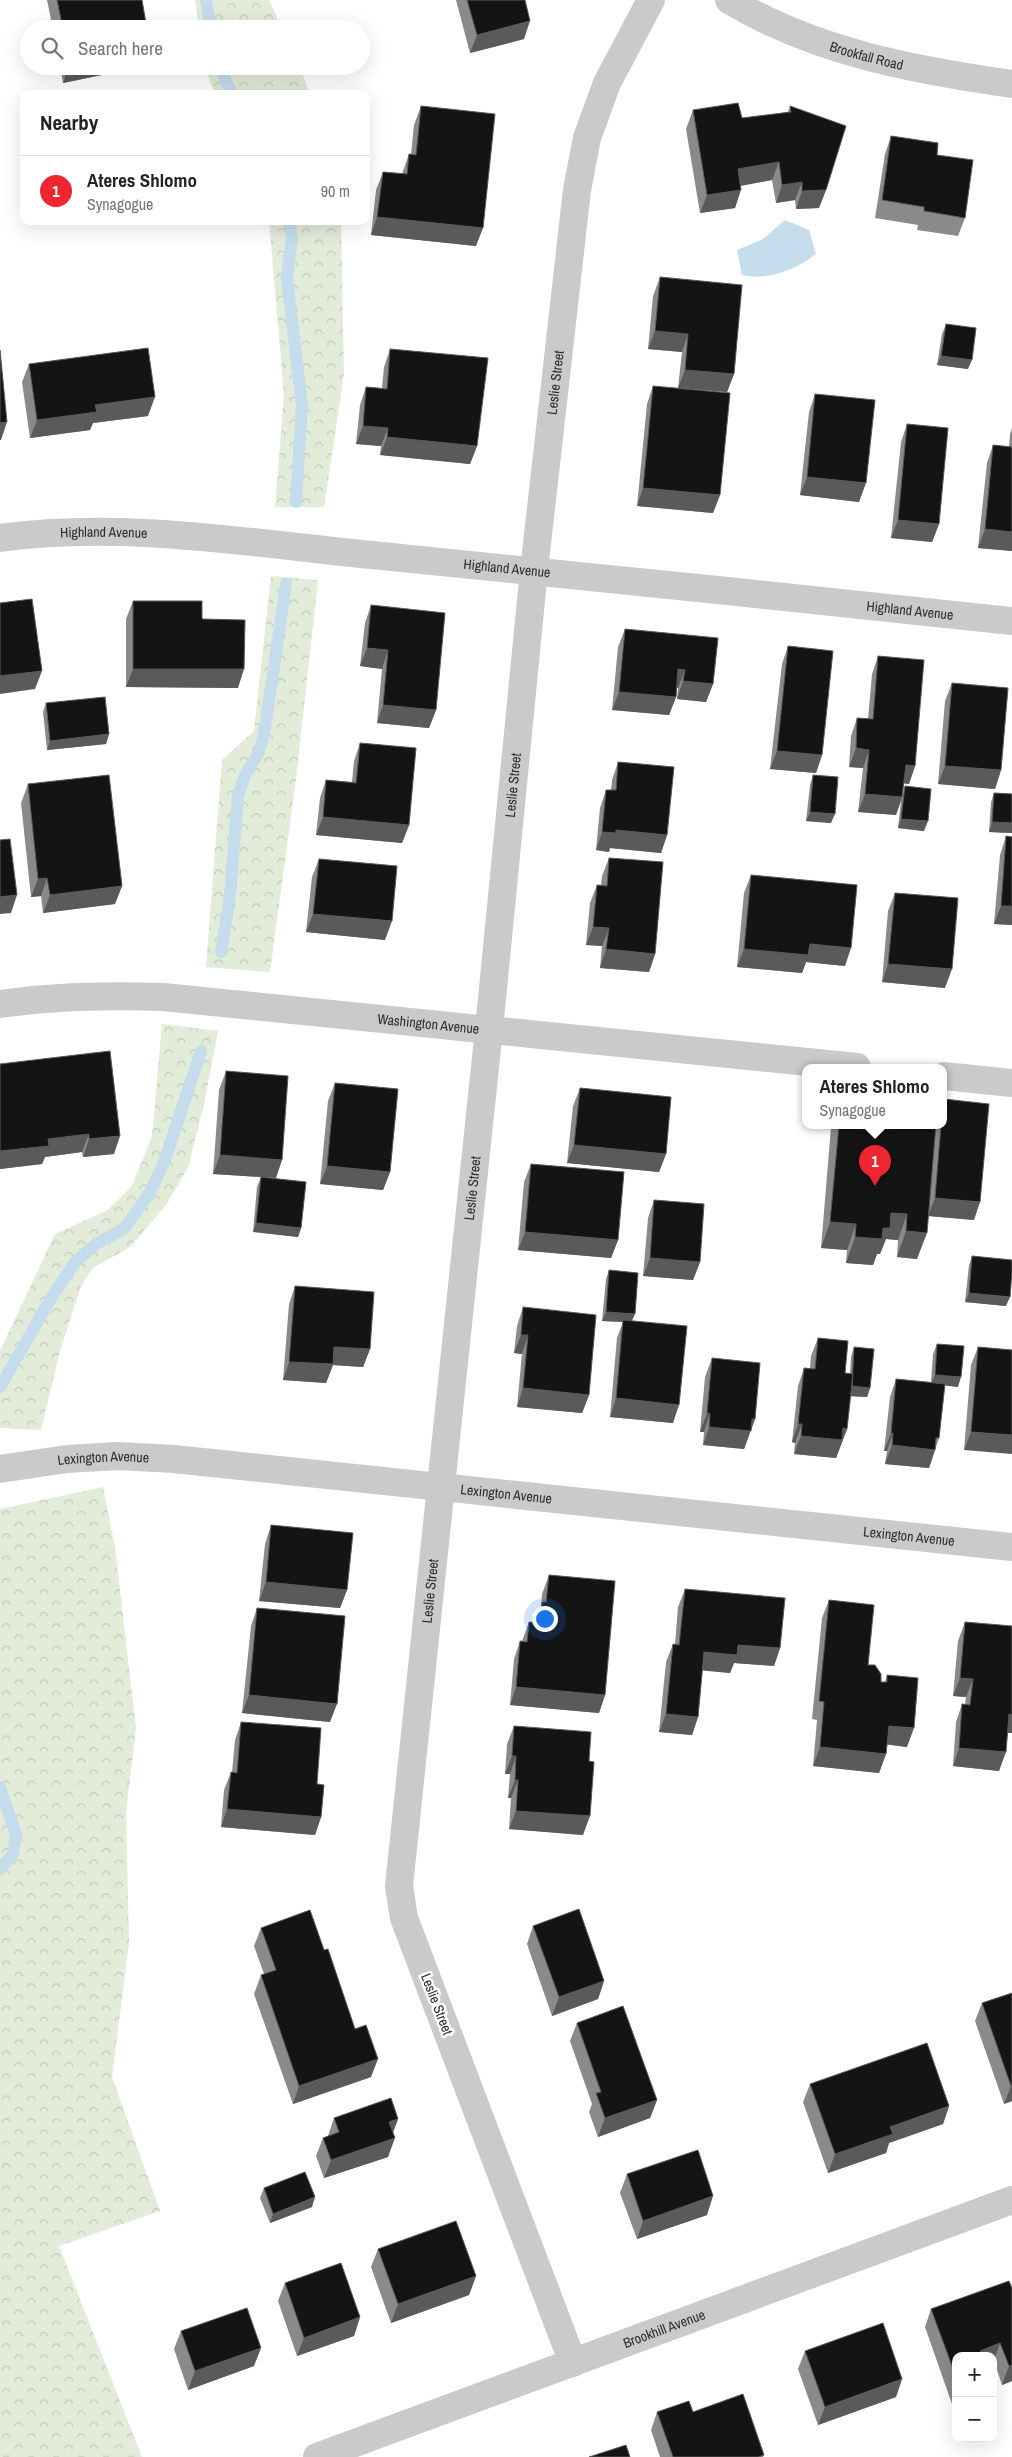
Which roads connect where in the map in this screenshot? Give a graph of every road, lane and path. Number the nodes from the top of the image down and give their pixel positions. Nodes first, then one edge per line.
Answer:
1 (650, 0) edge
2 (729, 0) edge
3 (1012, 84) edge
4 (0, 538) edge
5 (534, 570) junction
6 (1012, 622) edge
7 (0, 1004) edge
8 (489, 1030) junction
9 (827, 1064) edge
10 (947, 1076) edge
11 (1012, 1083) edge
12 (0, 1470) edge
13 (440, 1486) junction
14 (1012, 1547) edge
15 (1012, 2200) edge
16 (573, 2363) junction
17 (317, 2457) edge

1 - 5 street, Leslie Street
2 - 3 street, Brookfall Road
4 - 5 street, Highland Avenue
5 - 6 street, Highland Avenue
5 - 8 street, Leslie Street
7 - 8 street, Washington Avenue
8 - 9 street, Washington Avenue
8 - 13 street, Leslie Street
10 - 11 street
12 - 13 street, Lexington Avenue
13 - 14 street, Lexington Avenue
13 - 16 street, Leslie Street
15 - 16 street, Brookhill Avenue
16 - 17 street, Brookhill Avenue

